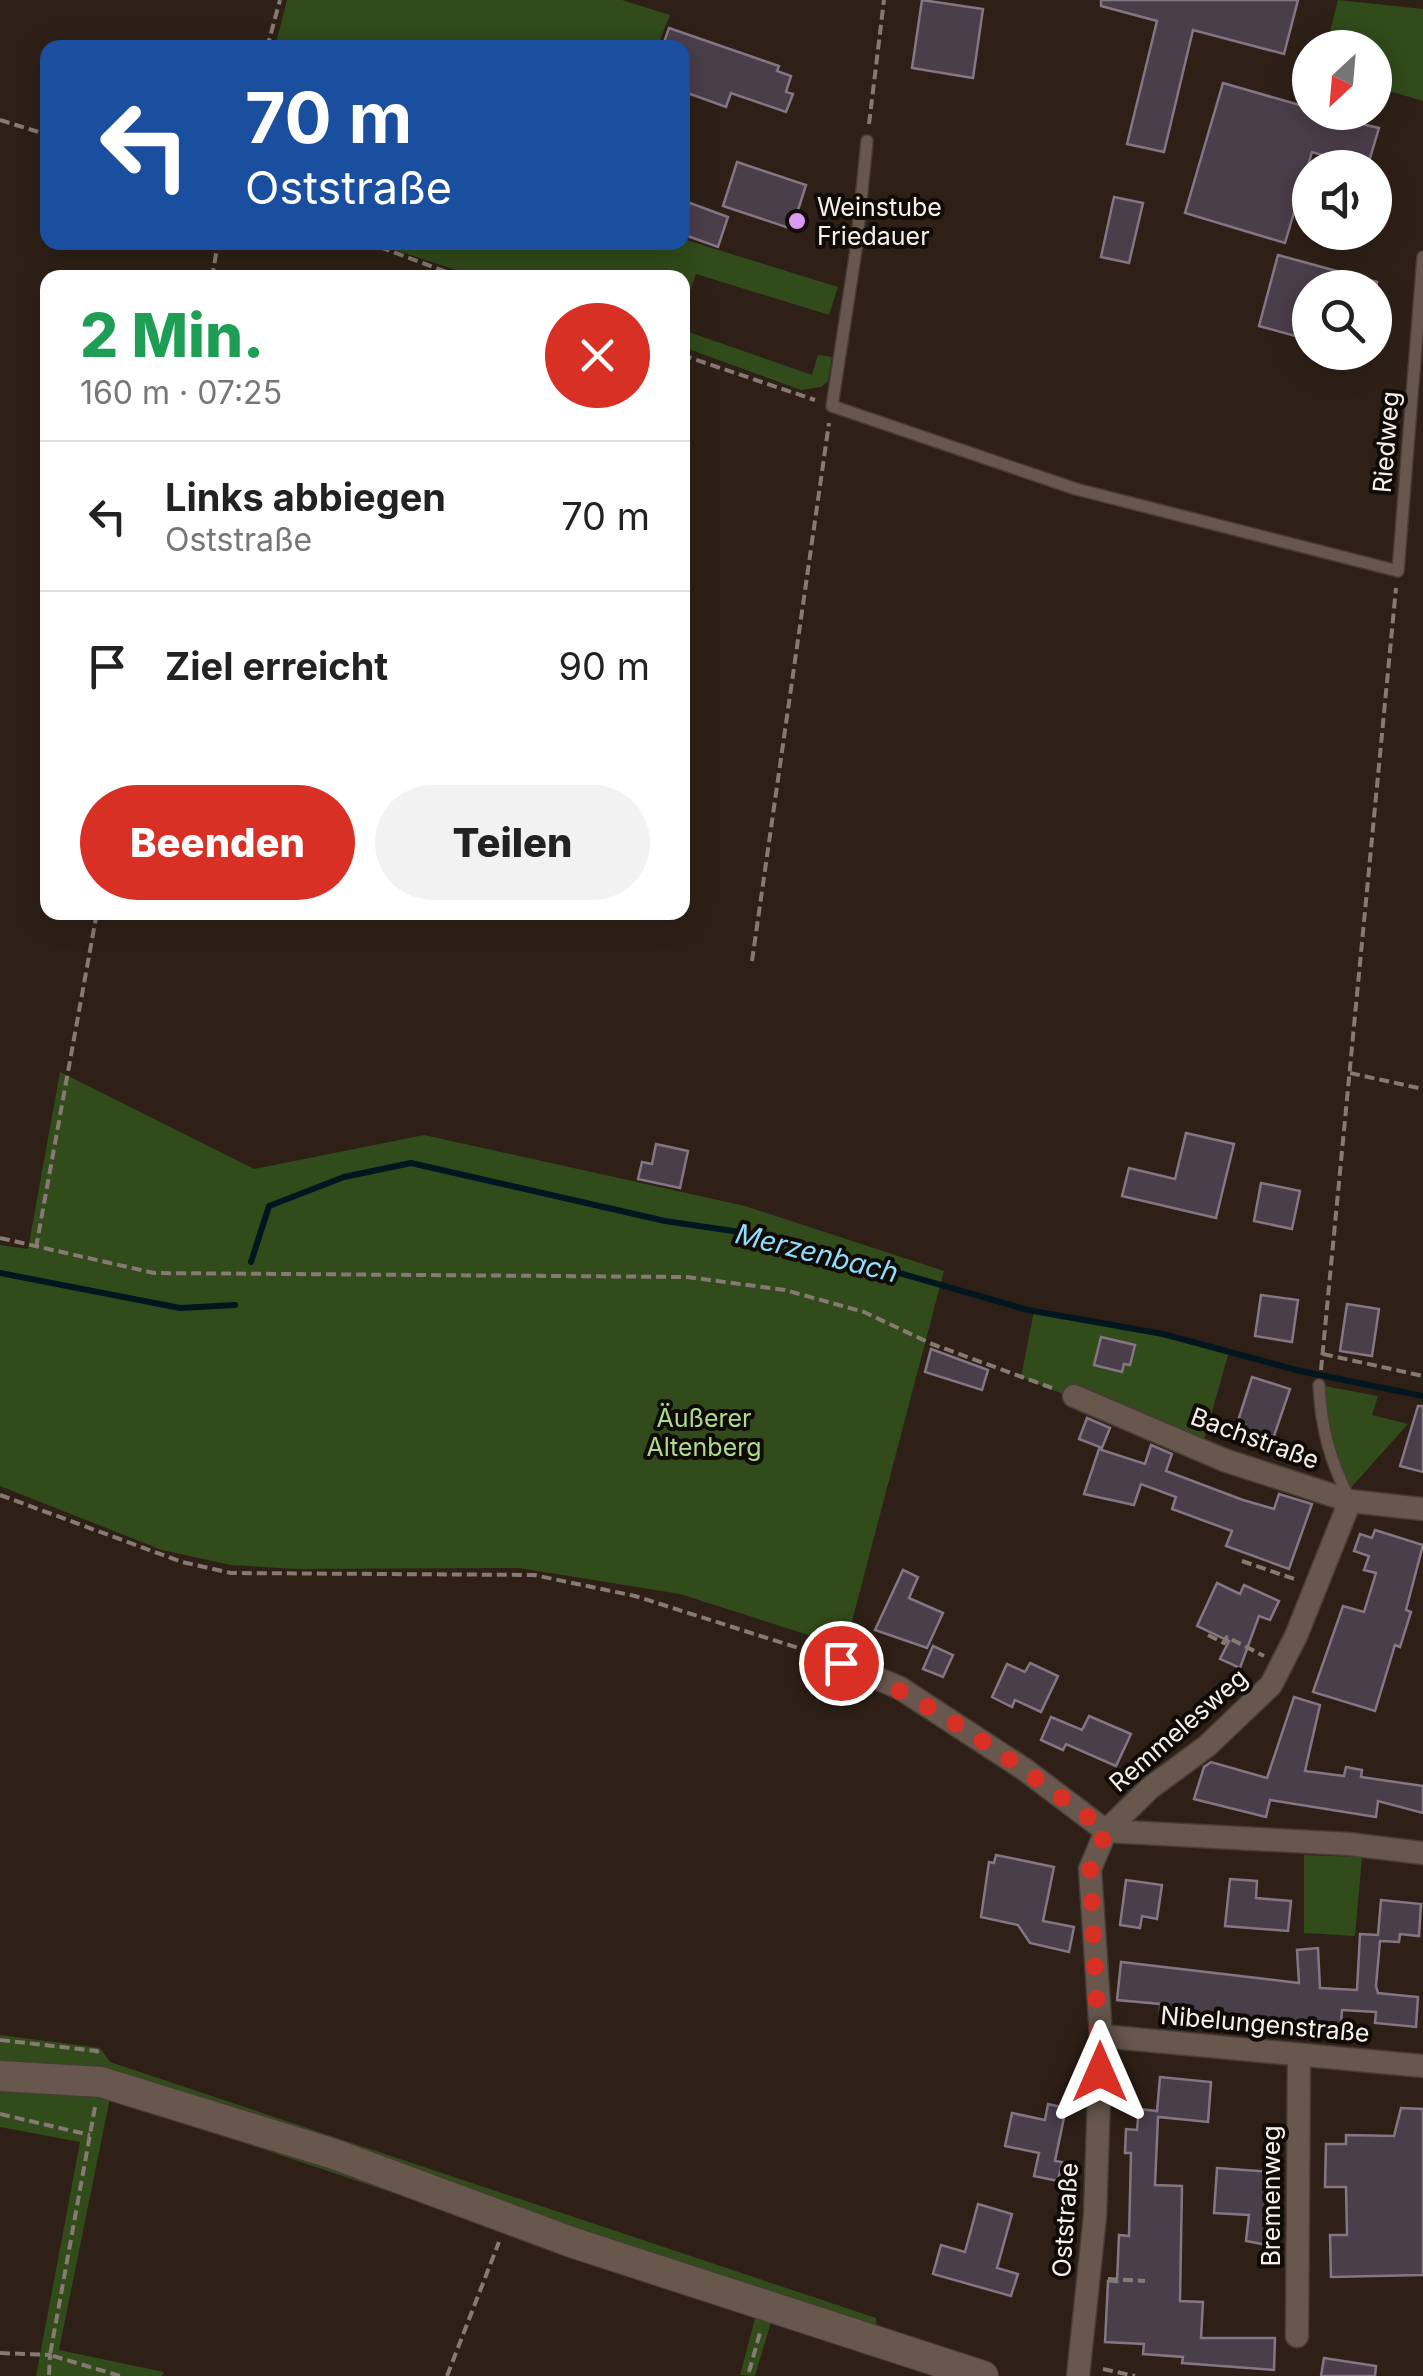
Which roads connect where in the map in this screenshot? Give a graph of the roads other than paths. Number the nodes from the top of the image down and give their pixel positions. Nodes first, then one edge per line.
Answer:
1 (867, 140) road end
2 (1423, 257) edge
3 (1319, 1385) dead end
4 (1074, 1396) road end
5 (1350, 1501) junction
6 (1423, 1510) edge
7 (831, 1659) road end
8 (1106, 1831) junction
9 (1423, 1853) edge
10 (1101, 2036) junction
11 (1300, 2056) junction
12 (1423, 2066) edge
13 (0, 2076) edge
14 (1298, 2336) dead end
15 (1078, 2370) edge
16 (983, 2376) edge

1 - 2 lane, Riedweg
3 - 5 lane
4 - 5 street, Bachstraße
5 - 6 street, Bachstraße
5 - 8 street, Remmelesweg
7 - 8 street
8 - 9 street
8 - 10 street, Oststraße
10 - 11 street, Nibelungenstraße
10 - 15 street, Oststraße
11 - 12 street, Nibelungenstraße
11 - 14 street, Bremenweg
13 - 16 main road

